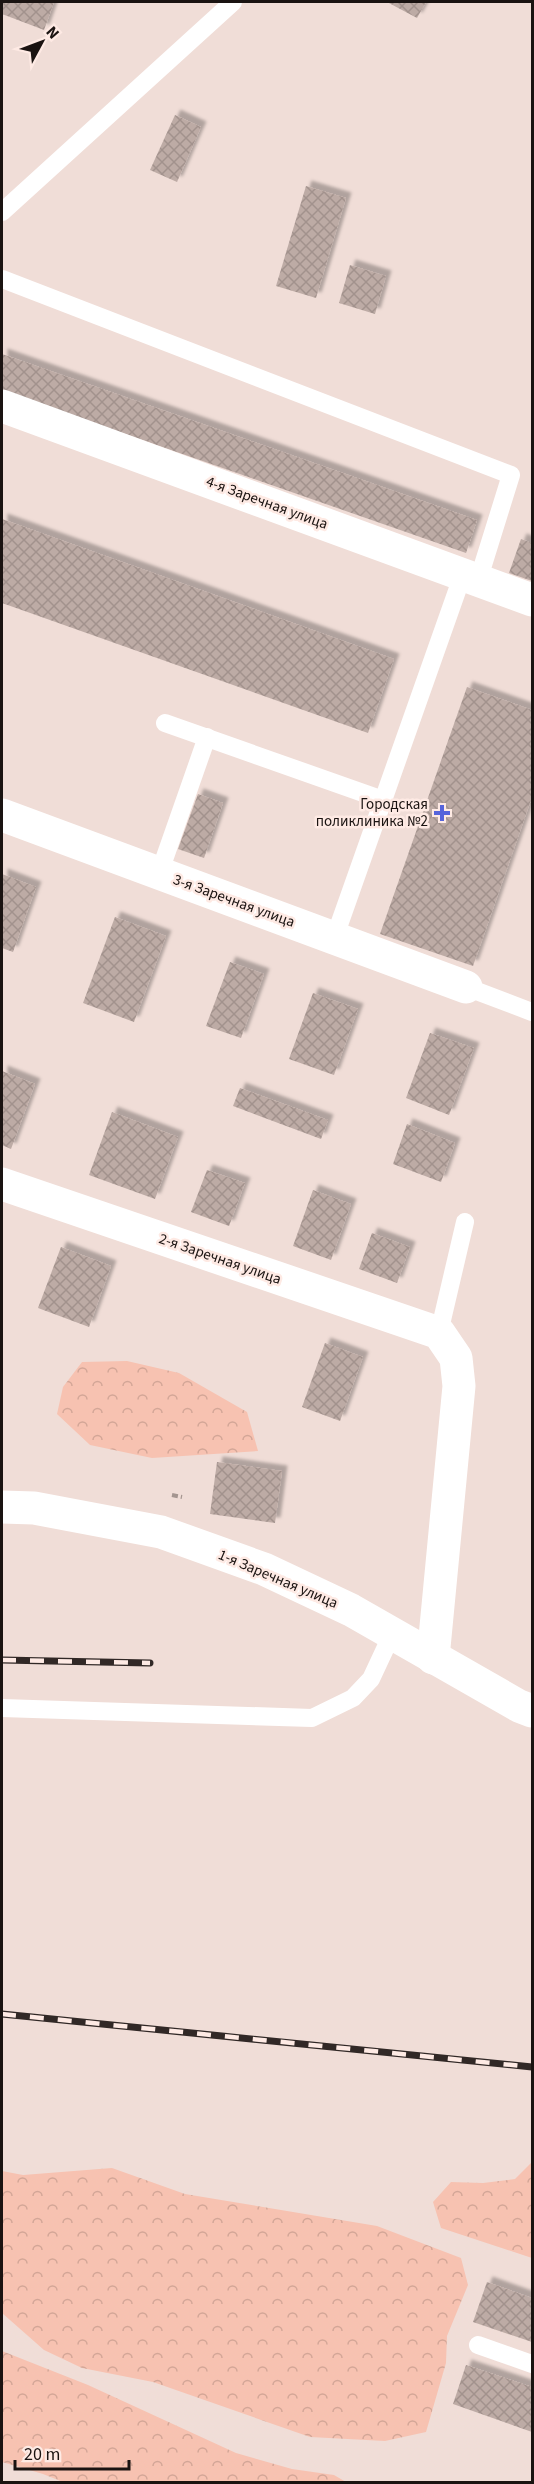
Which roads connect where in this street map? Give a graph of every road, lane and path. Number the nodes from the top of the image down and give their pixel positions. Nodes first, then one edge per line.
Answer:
1 (233, 2) edge
2 (2, 212) edge
3 (2, 279) edge
4 (2, 406) edge
5 (471, 578) junction
6 (532, 600) edge
7 (165, 723) dead end
8 (207, 738) junction
9 (383, 800) junction
10 (2, 815) edge
11 (159, 873) junction
12 (334, 939) junction
13 (466, 987) joint
14 (532, 1012) edge
15 (2, 1184) edge
16 (465, 1222) dead end
17 (439, 1333) junction
18 (2, 1507) edge
19 (392, 1634) junction
20 (434, 1658) junction
21 (2, 1708) edge
22 (532, 1711) edge
23 (478, 2345) dead end
24 (532, 2364) edge

1 - 2 lane
3 - 5 lane
4 - 5 street, 4-я Заречная улица
5 - 6 street, 4-я Заречная улица
5 - 9 lane
7 - 8 lane
8 - 9 lane
8 - 11 lane
9 - 12 lane
10 - 11 street, 3-я Заречная улица
11 - 12 street, 3-я Заречная улица
12 - 13 street, 3-я Заречная улица
13 - 14 lane
15 - 17 street, 2-я Заречная улица
16 - 17 lane
17 - 20 street
18 - 19 street, 1-я Заречная улица
19 - 20 street, 1-я Заречная улица
19 - 21 lane
20 - 22 street, 1-я Заречная улица
23 - 24 lane

